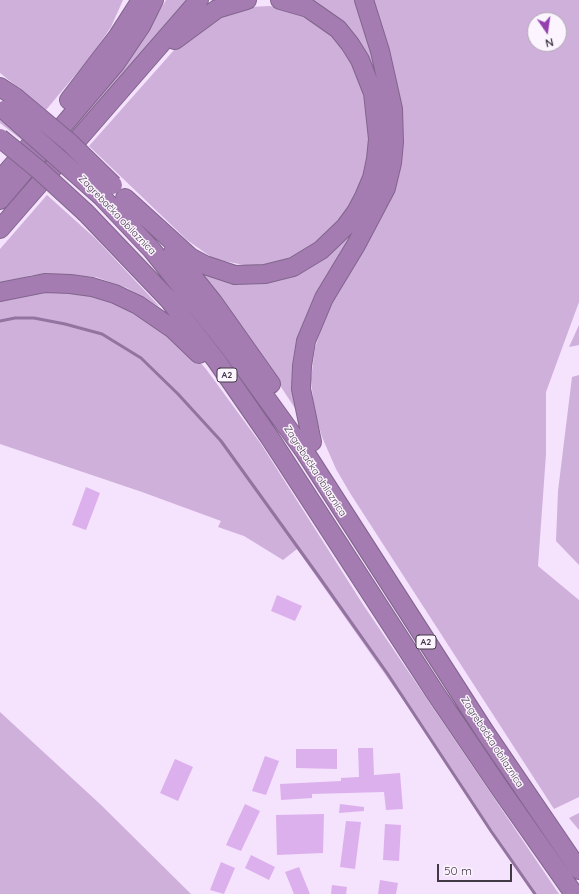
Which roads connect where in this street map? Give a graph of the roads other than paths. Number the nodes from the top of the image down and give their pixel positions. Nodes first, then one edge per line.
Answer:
1 (129, 0) edge
2 (141, 0) edge
3 (154, 0) edge
4 (199, 0) edge
5 (247, 0) edge
6 (280, 0) edge
7 (364, 0) edge
8 (162, 42) junction
9 (93, 69) junction
10 (5, 96) edge
11 (0, 138) edge
12 (0, 180) edge
13 (107, 190) junction
14 (126, 198) junction
15 (0, 200) edge
16 (0, 229) edge
17 (0, 292) edge
18 (312, 442) junction
19 (314, 504) junction
20 (368, 552) junction
21 (579, 870) edge
22 (574, 894) edge

1 - 9 highway
2 - 9 highway
3 - 15 highway
4 - 8 highway
5 - 8 highway
6 - 14 highway
7 - 18 highway
8 - 16 highway
9 - 12 highway
10 - 13 highway, bridge
11 - 19 highway, Zagrebačka obilaznica / A2, bridge
13 - 14 highway
13 - 20 highway, Zagrebačka obilaznica / A2
14 - 18 highway
17 - 19 highway
18 - 20 highway
19 - 22 highway, Zagrebačka obilaznica / A2
20 - 21 highway, Zagrebačka obilaznica / A2

